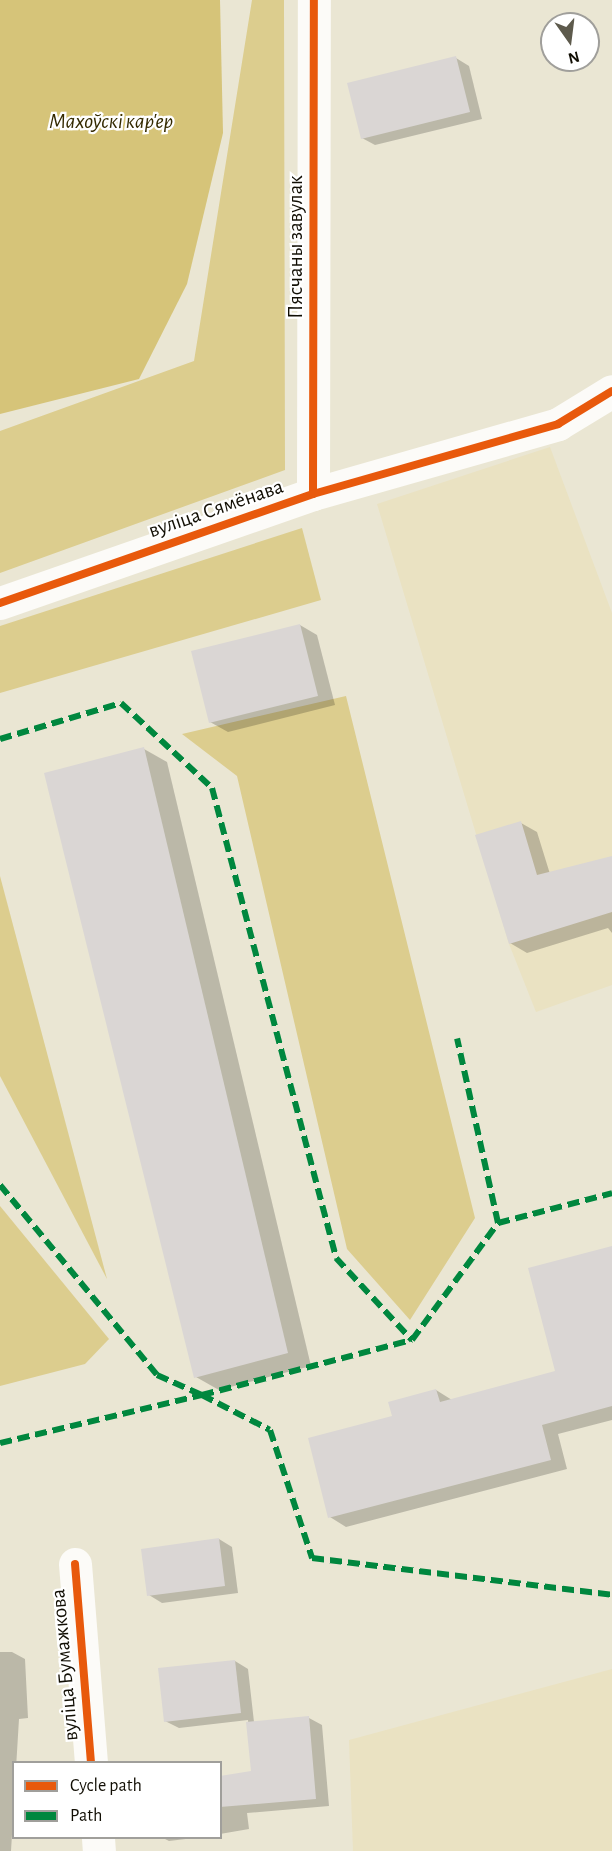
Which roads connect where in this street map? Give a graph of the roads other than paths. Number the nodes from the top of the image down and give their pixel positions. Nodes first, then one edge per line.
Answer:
1 (314, 0) edge
2 (612, 391) edge
3 (314, 494) junction
4 (0, 603) edge
5 (75, 1564) dead end
6 (91, 1761) edge

1 - 3 street, Пясчаны завулак
2 - 3 street, вуліца Сямёнава
3 - 4 street, вуліца Сямёнава
5 - 6 street, вуліца Бумажкова

